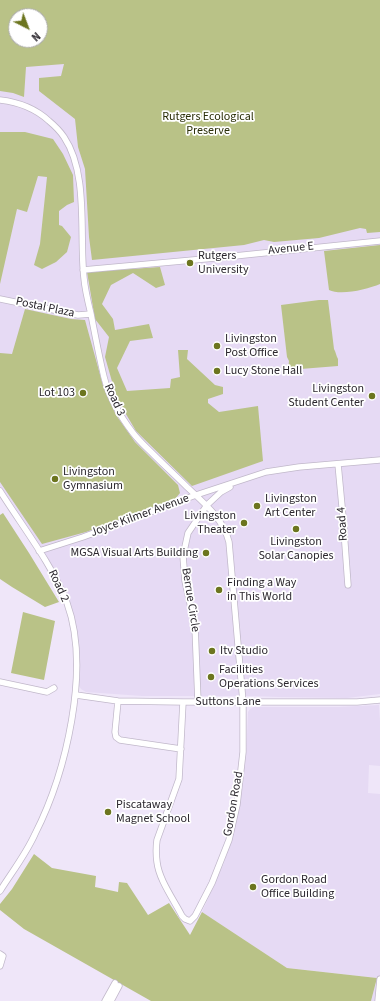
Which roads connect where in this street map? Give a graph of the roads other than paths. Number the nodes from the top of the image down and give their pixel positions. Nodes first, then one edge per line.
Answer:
1 (0, 100) edge
2 (380, 240) edge
3 (83, 270) junction
4 (0, 299) edge
5 (91, 314) junction
6 (380, 460) edge
7 (338, 464) junction
8 (241, 480) junction
9 (0, 491) edge
10 (196, 495) junction
11 (207, 505) junction
12 (39, 551) junction
13 (348, 585) dead end
14 (0, 682) edge
15 (54, 688) dead end
16 (76, 695) junction
17 (380, 700) edge
18 (118, 701) junction
19 (183, 702) junction
20 (198, 702) junction
21 (243, 702) junction
22 (180, 749) junction
23 (0, 891) edge
24 (0, 954) edge
25 (0, 966) edge
26 (380, 979) edge
27 (105, 1001) edge
28 (111, 1001) edge
29 (378, 1001) edge

1 - 3 street, Road 3
2 - 3 street, Avenue E
3 - 5 street, Road 3
4 - 5 street, Postal Plaza
5 - 10 street, Road 3
6 - 7 street, Joyce Kilmer Avenue
7 - 8 street, Joyce Kilmer Avenue
7 - 13 street, Road 4
8 - 10 street, Joyce Kilmer Avenue
8 - 11 street, Joyce Kilmer Avenue
9 - 12 street, Road 2
10 - 11 street, Road 3
10 - 12 street, Joyce Kilmer Avenue
11 - 20 street, Berrue Circle
11 - 21 street, Road 3
12 - 16 street, Road 2
14 - 15 street
16 - 18 street, Suttons Lane
16 - 23 street, Road 2
17 - 21 street, Suttons Lane
18 - 19 street, Suttons Lane
18 - 22 street
19 - 20 street, Suttons Lane
19 - 22 street
20 - 21 street, Suttons Lane
21 - 22 street, Gordon Road
24 - 25 street
26 - 29 street
27 - 28 street

